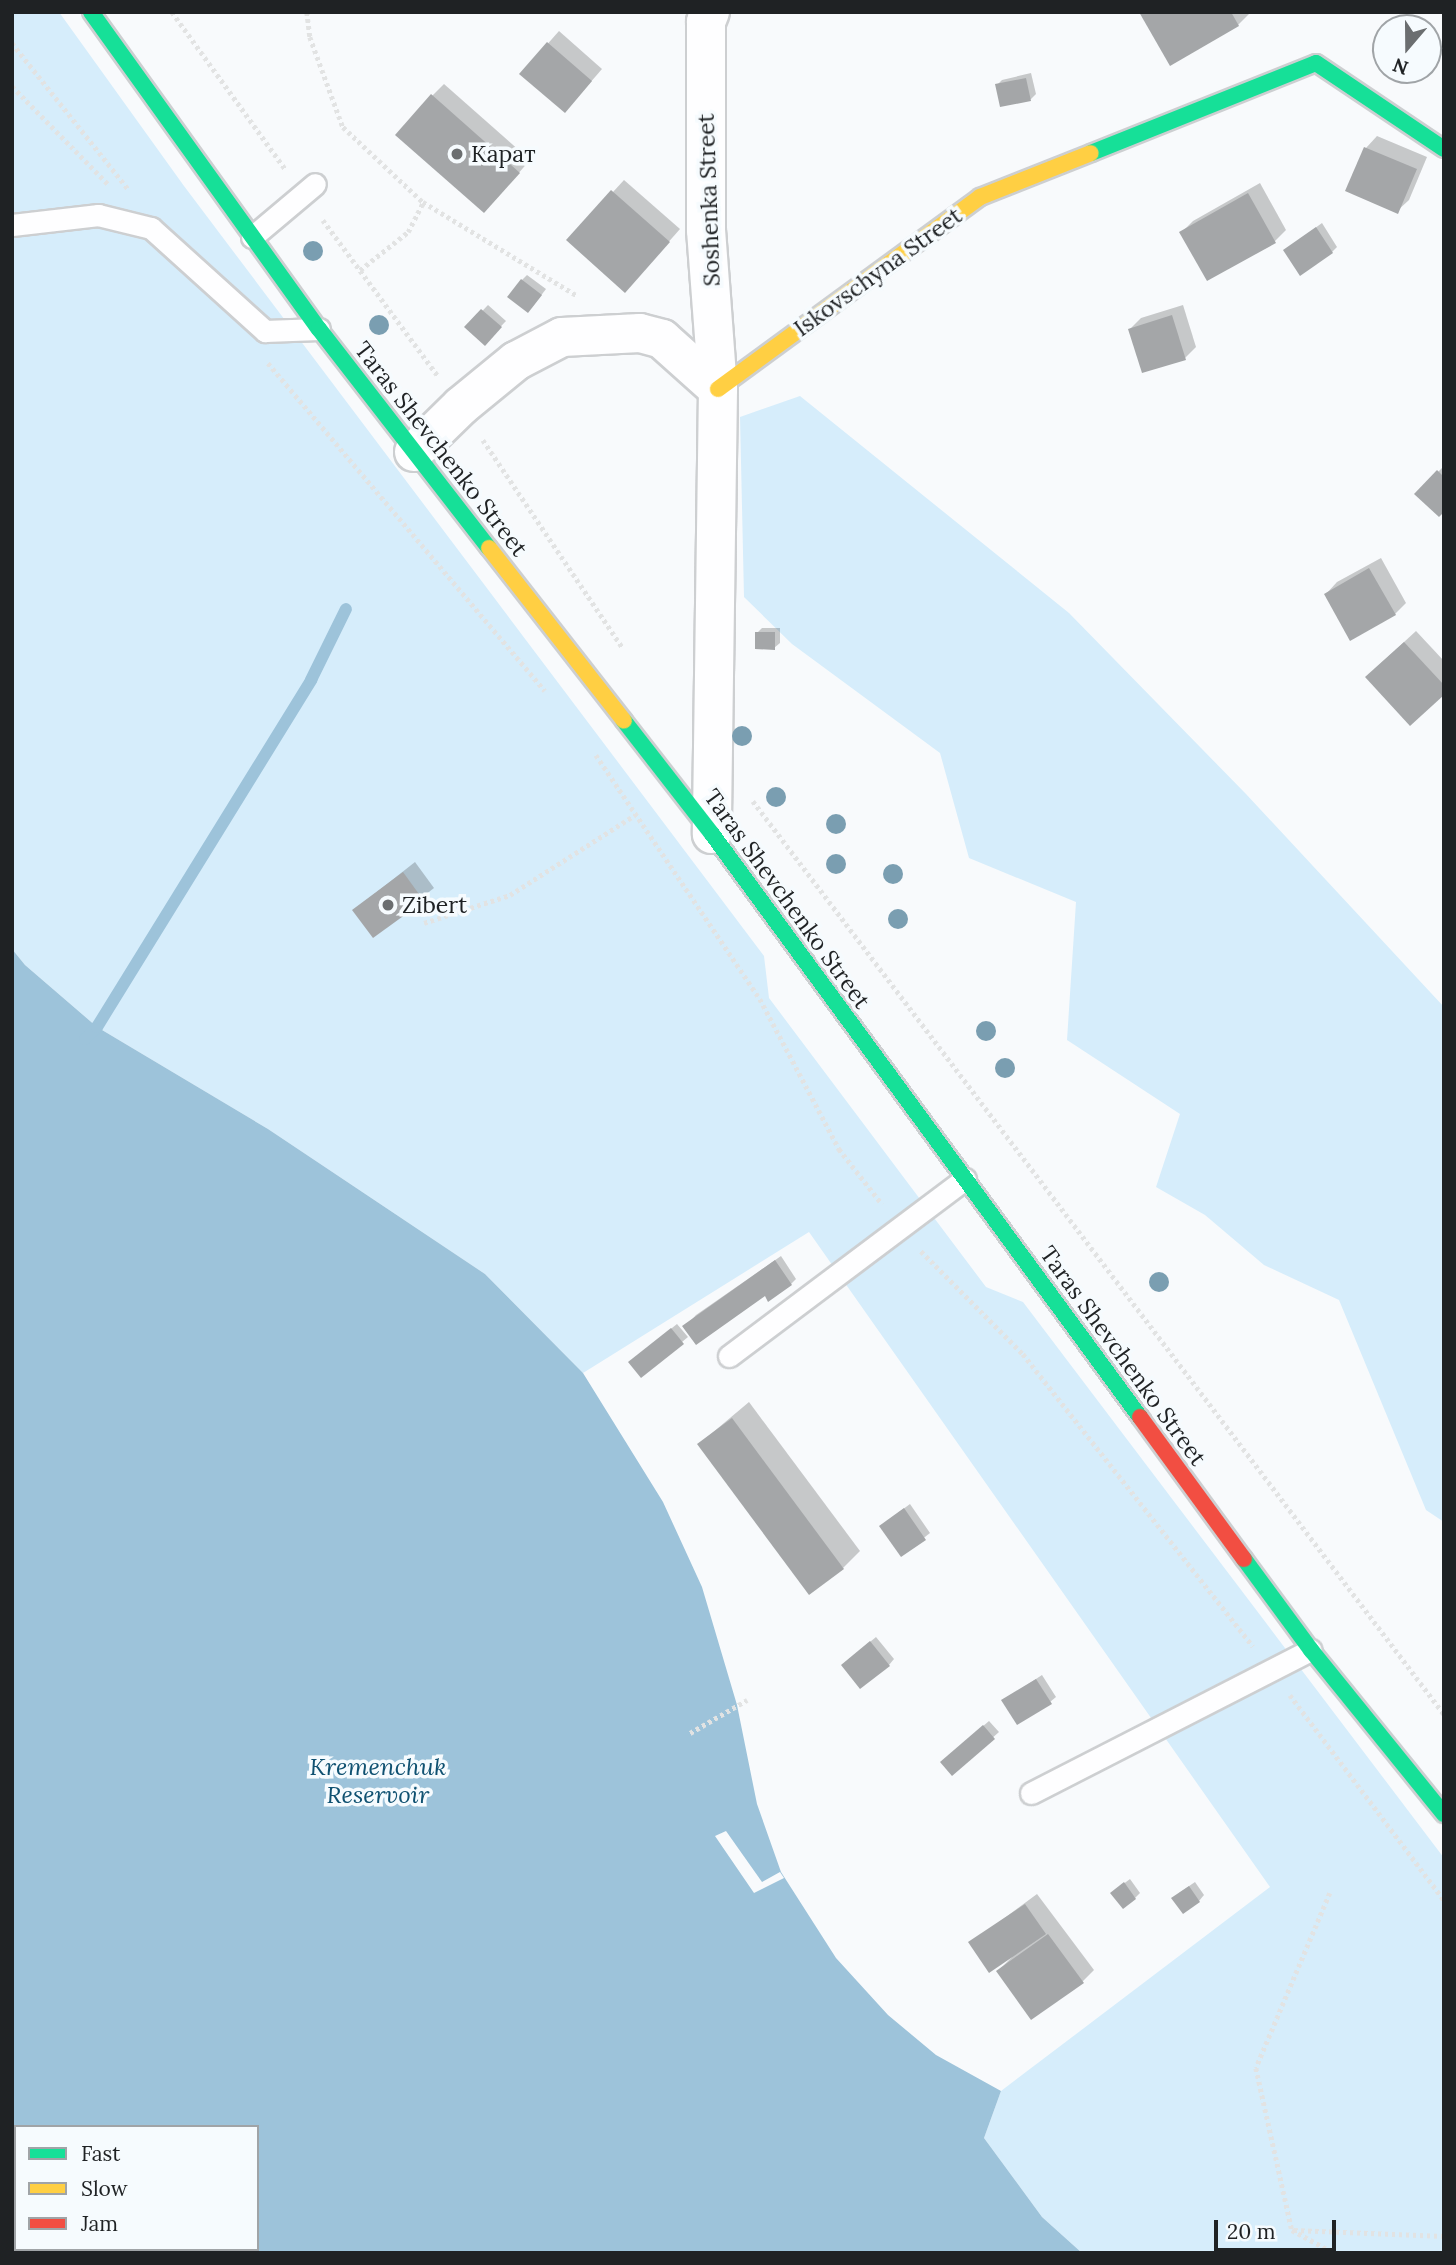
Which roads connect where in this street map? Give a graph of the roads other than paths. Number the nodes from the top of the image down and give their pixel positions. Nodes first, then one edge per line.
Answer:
1 (91, 12) edge
2 (710, 12) edge
3 (1444, 149) edge
4 (310, 189) road end
5 (12, 225) edge
6 (252, 237) junction
7 (319, 329) junction
8 (718, 389) junction
9 (414, 452) junction
10 (712, 834) junction
11 (965, 1179) junction
12 (729, 1356) dead end
13 (1311, 1650) junction
14 (1031, 1793) dead end
15 (1444, 1814) edge

1 - 6 street, Taras Shevchenko Street
2 - 8 street, Soshenka Street
3 - 8 street, Iskovschyna Street
4 - 6 lane
5 - 7 lane
6 - 7 street, Taras Shevchenko Street
7 - 9 street, Taras Shevchenko Street
8 - 9 street
8 - 10 street
9 - 10 street, Taras Shevchenko Street
10 - 11 street, Taras Shevchenko Street
11 - 12 lane
11 - 13 street, Taras Shevchenko Street
13 - 14 lane
13 - 15 street, Taras Shevchenko Street

